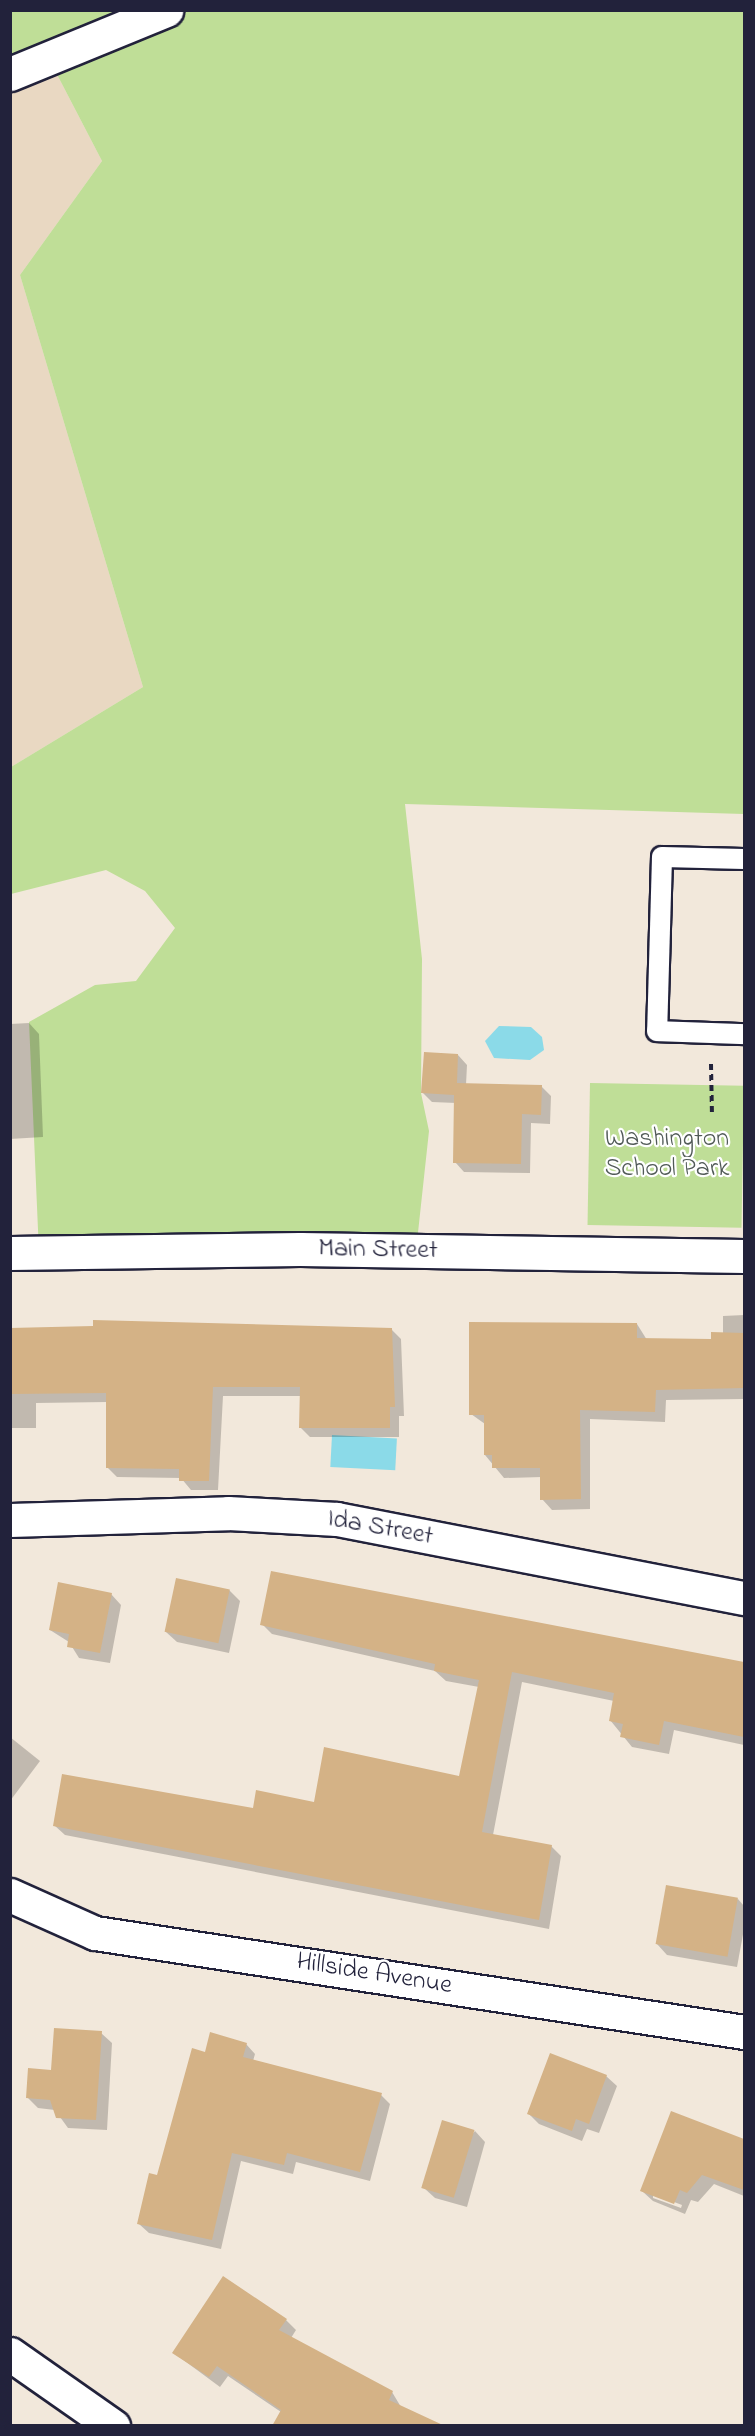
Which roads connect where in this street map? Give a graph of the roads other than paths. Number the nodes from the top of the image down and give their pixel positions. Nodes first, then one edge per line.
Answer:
1 (166, 10) edge
2 (10, 75) edge
3 (744, 859) edge
4 (744, 1034) edge
5 (10, 1253) edge
6 (744, 1256) edge
7 (10, 1520) edge
8 (744, 1598) edge
9 (10, 1895) edge
10 (744, 2032) edge
11 (10, 2354) edge
12 (113, 2426) edge

1 - 2 street
3 - 4 lane
5 - 6 street, Main Street
7 - 8 street, Ida Street
9 - 10 street, Hillside Avenue
11 - 12 street

